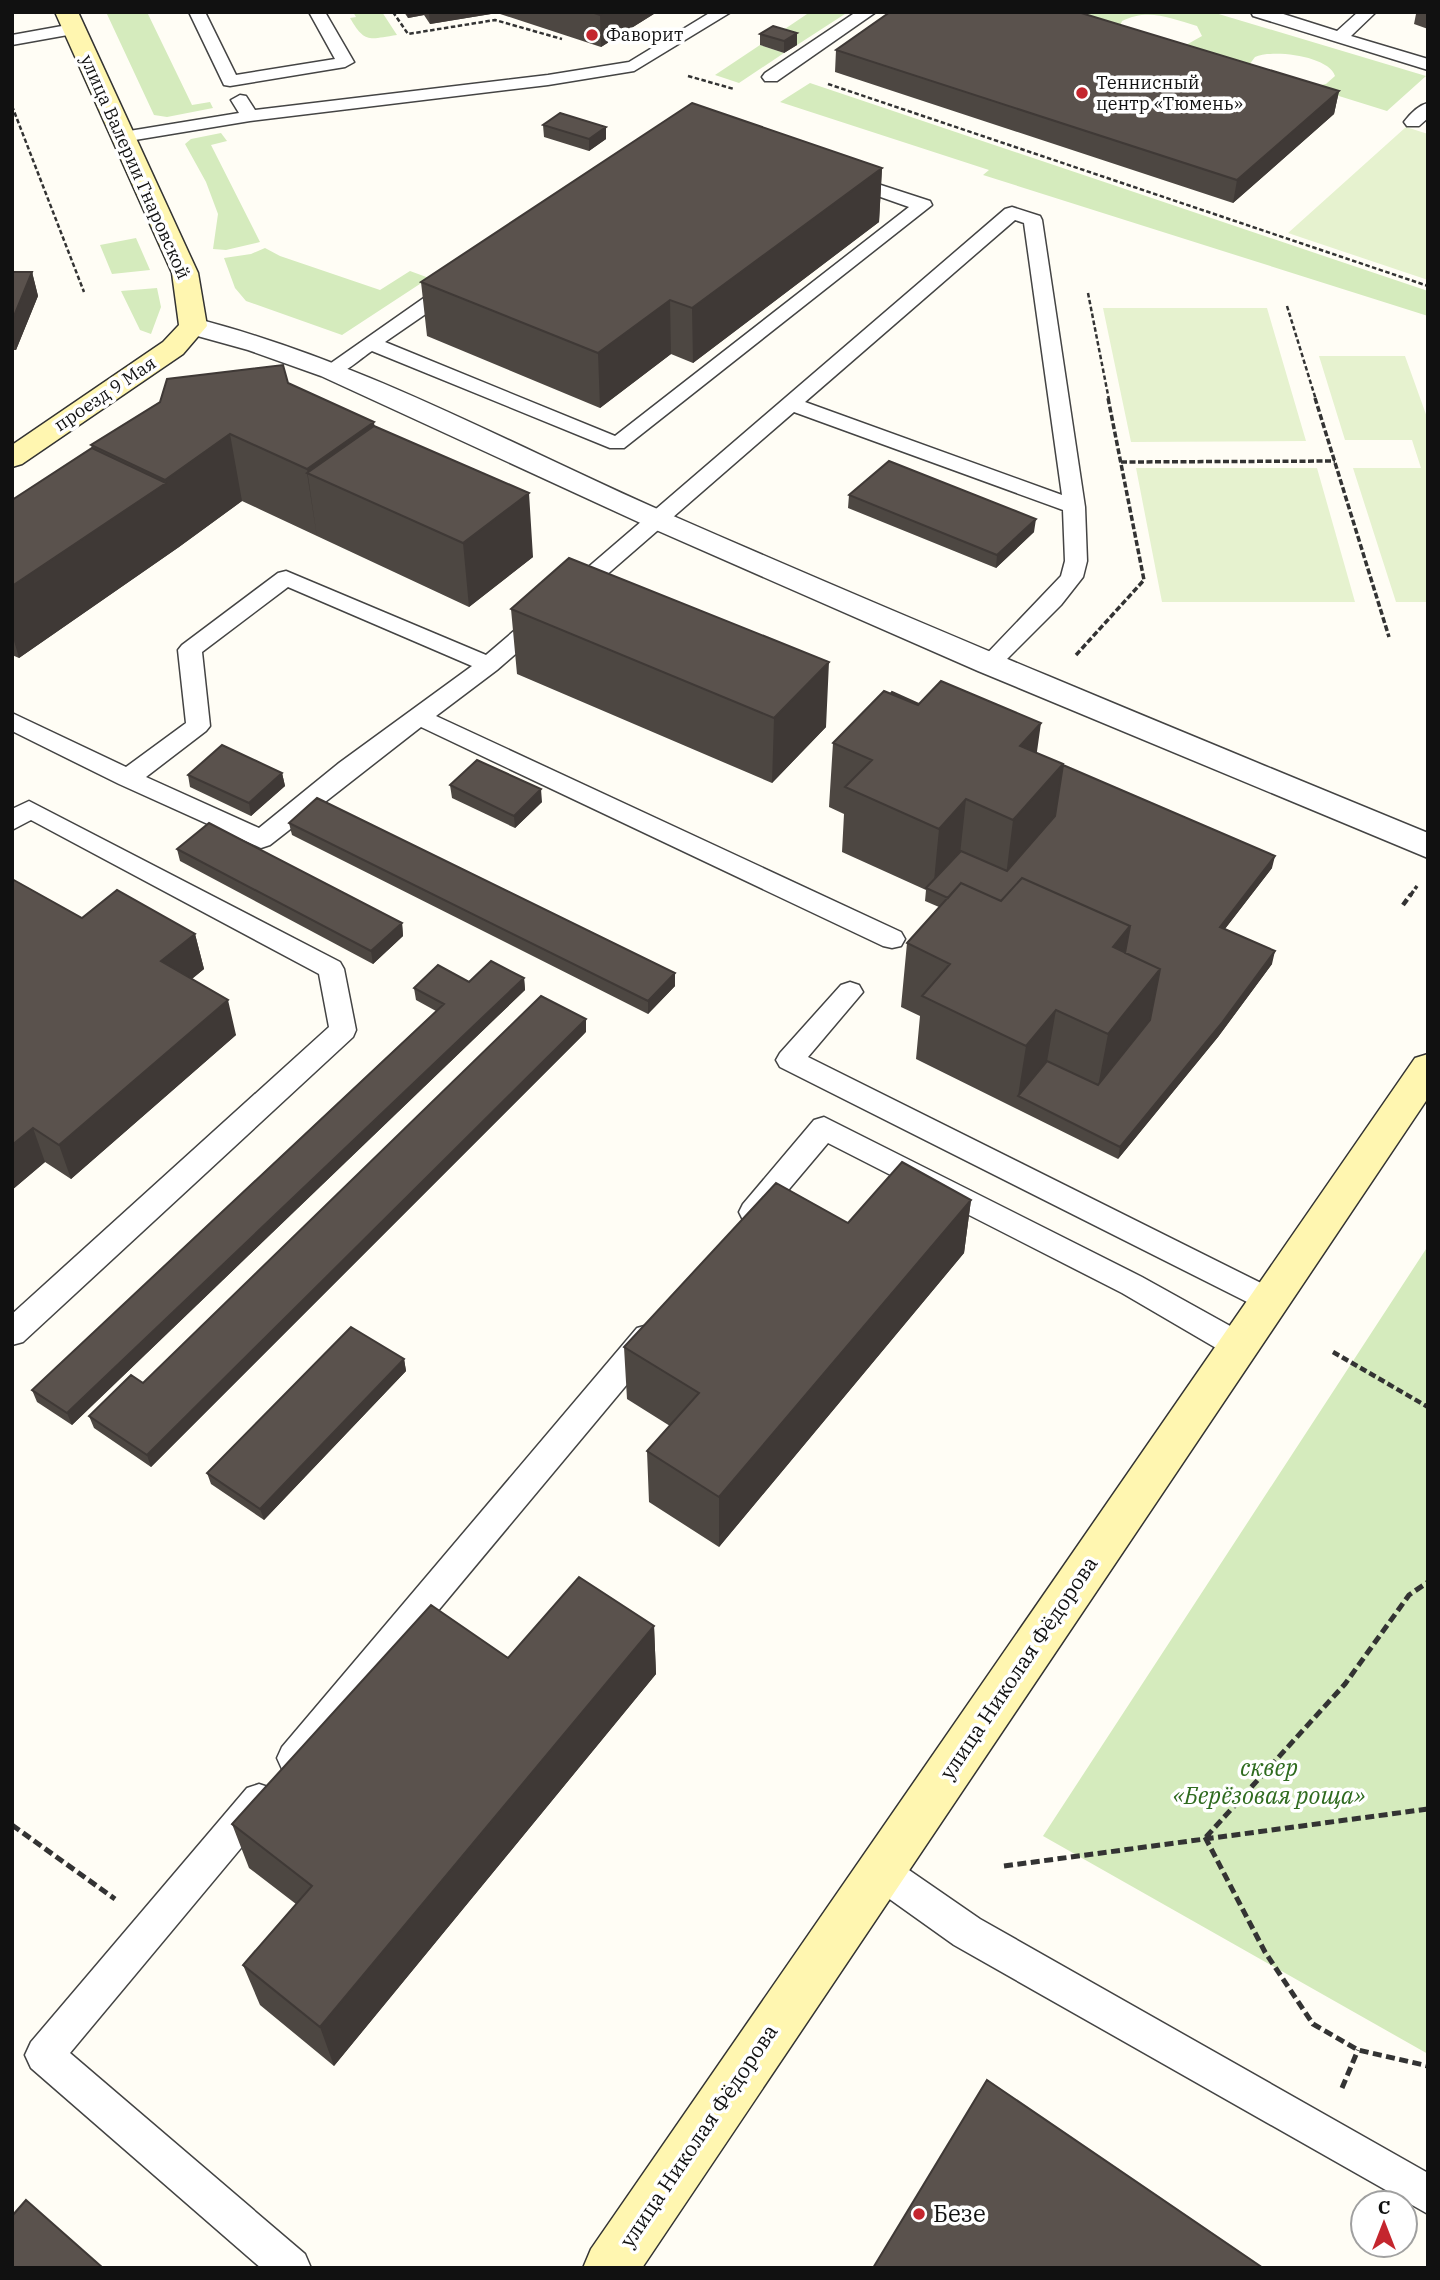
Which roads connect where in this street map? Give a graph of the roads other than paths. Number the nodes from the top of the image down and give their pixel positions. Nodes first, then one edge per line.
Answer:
1 (197, 12) edge
2 (317, 12) edge
3 (723, 12) edge
4 (868, 12) edge
5 (1259, 12) edge
6 (1331, 16) dead end
7 (1362, 18) edge
8 (69, 20) edge
9 (1340, 36) junction
10 (12, 40) edge
11 (1428, 65) edge
12 (771, 77) dead end
13 (230, 81) junction
14 (1428, 108) edge
15 (250, 116) junction
16 (1413, 122) dead end
17 (123, 137) junction
18 (833, 174) edge
19 (474, 273) edge
20 (193, 326) junction
21 (370, 343) junction
22 (331, 370) junction
23 (791, 404) junction
24 (12, 458) edge
25 (1074, 507) junction
26 (658, 520) junction
27 (989, 664) junction
28 (489, 665) junction
29 (421, 718) junction
30 (12, 721) edge
31 (128, 778) junction
32 (12, 822) edge
33 (1428, 846) edge
34 (892, 939) dead end
35 (850, 992) dead end
36 (1428, 1068) edge
37 (734, 1235) edge
38 (1269, 1300) junction
39 (671, 1309) edge
40 (12, 1334) edge
41 (1239, 1346) junction
42 (880, 1871) junction
43 (1428, 2195) edge
44 (291, 2268) edge
45 (610, 2268) edge

1 - 13 lane
2 - 13 lane
3 - 15 lane
4 - 12 lane
5 - 9 lane
6 - 7 lane
7 - 9 lane
8 - 10 lane
8 - 17 street, улица Валерии Гнаровской
9 - 11 lane
13 - 15 lane
14 - 16 lane
15 - 17 lane
17 - 20 street, улица Валерии Гнаровской
18 - 21 lane
19 - 21 lane
20 - 22 street
20 - 24 street, проезд 9 Мая
21 - 22 lane
22 - 26 street
23 - 25 lane
23 - 25 lane
23 - 26 lane
25 - 27 lane
26 - 27 street
26 - 28 lane
27 - 33 street
28 - 29 lane
28 - 31 lane
29 - 31 lane
29 - 34 lane
30 - 31 lane
32 - 40 lane
35 - 38 lane
36 - 38 street, улица Николая Фёдорова
37 - 41 lane
38 - 41 street, улица Николая Фёдорова
39 - 44 lane
41 - 42 street, улица Николая Фёдорова
42 - 43 lane
42 - 45 street, улица Николая Фёдорова

